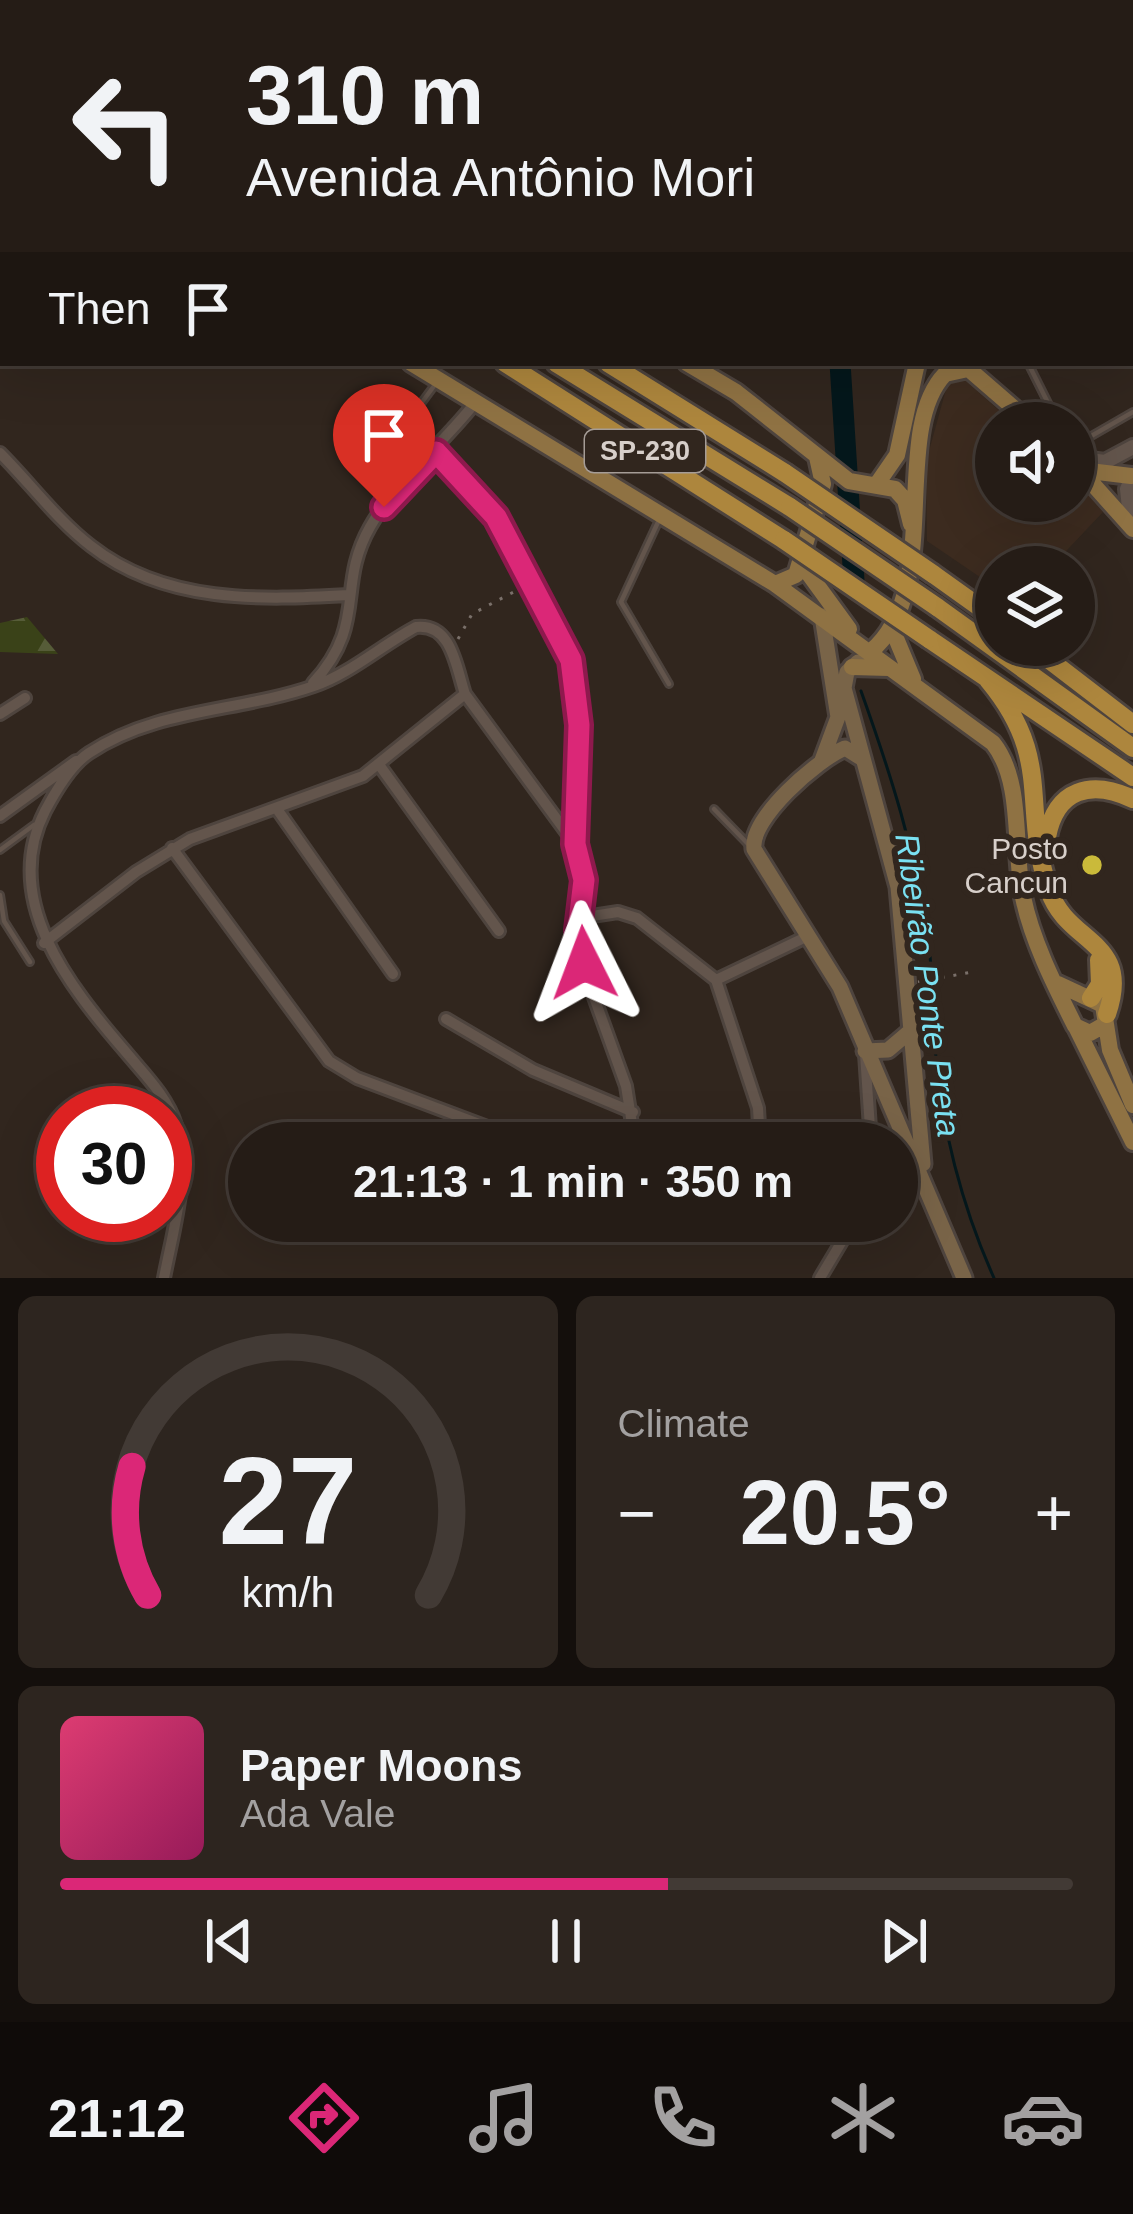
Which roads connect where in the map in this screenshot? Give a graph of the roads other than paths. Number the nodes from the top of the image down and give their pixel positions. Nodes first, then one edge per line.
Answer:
1 (416, 366) edge
2 (510, 366) edge
3 (561, 366) edge
4 (613, 366) edge
5 (692, 366) edge
6 (915, 366) edge
7 (965, 366) edge
8 (1030, 366) edge
9 (438, 380) junction
10 (1007, 402) edge
11 (1048, 402) edge
12 (474, 404) junction
13 (1133, 412) edge
14 (1095, 434) edge
15 (392, 444) dead end
16 (1133, 447) edge
17 (436, 452) junction
18 (0, 453) edge
19 (817, 457) junction
20 (1095, 463) edge
21 (1095, 468) edge
22 (1132, 476) edge
23 (846, 477) junction
24 (823, 484) junction
25 (877, 484) junction
26 (1095, 486) edge
27 (662, 515) junction
28 (1132, 528) edge
29 (914, 542) junction
30 (804, 562) junction
31 (775, 584) junction
32 (350, 595) junction
33 (975, 604) edge
34 (822, 616) junction
35 (892, 631) junction
36 (868, 650) junction
37 (1057, 666) edge
38 (852, 667) junction
39 (890, 668) junction
40 (988, 680) junction
41 (669, 684) dead end
42 (310, 688) junction
43 (920, 690) junction
44 (465, 694) junction
45 (25, 698) dead end
46 (0, 714) edge
47 (1133, 724) edge
48 (1133, 748) edge
49 (84, 756) junction
50 (861, 758) junction
51 (821, 763) junction
52 (380, 766) junction
53 (1133, 777) edge
54 (1133, 799) edge
55 (277, 809) junction
56 (714, 809) dead end
57 (0, 816) edge
58 (38, 824) junction
59 (575, 844) junction
60 (172, 848) junction
61 (754, 849) junction
62 (0, 850) edge
63 (1044, 866) junction
64 (0, 895) edge
65 (580, 918) junction
66 (499, 931) dead end
67 (1086, 935) junction
68 (806, 937) junction
69 (44, 943) junction
70 (30, 962) dead end
71 (393, 974) dead end
72 (716, 980) junction
73 (1057, 983) junction
74 (1087, 999) junction
75 (446, 1019) dead end
76 (1105, 1020) junction
77 (1074, 1024) junction
78 (908, 1033) junction
79 (865, 1051) junction
80 (1133, 1105) edge
81 (633, 1112) junction
82 (474, 1122) edge
83 (634, 1122) edge
84 (759, 1122) edge
85 (871, 1122) edge
86 (896, 1122) edge
87 (1133, 1142) edge
88 (918, 1170) edge
89 (940, 1218) junction
90 (841, 1242) edge
91 (164, 1278) edge
92 (820, 1278) edge
93 (964, 1278) edge

1 - 9 main road
2 - 40 highway, SP-230, bridge
3 - 48 highway, bridge
4 - 33 highway, SP-230, bridge
5 - 19 main road
6 - 25 main road
7 - 10 main road
7 - 29 main road
8 - 11 lane
9 - 12 main road
9 - 15 lane
12 - 17 street
12 - 27 main road
13 - 14 lane
16 - 20 street
17 - 32 street
17 - 59 street
18 - 32 street
19 - 23 main road
19 - 24 main road
21 - 22 main road
22 - 28 street
23 - 24 main road
23 - 25 main road
24 - 30 main road
25 - 29 main road
26 - 28 main road
27 - 31 main road
27 - 41 lane
29 - 35 main road
30 - 31 main road
30 - 34 main road
30 - 36 main road
31 - 34 main road
32 - 42 street
34 - 36 main road
34 - 51 main road
35 - 36 main road
35 - 43 main road
36 - 38 main road
36 - 39 main road
37 - 47 highway
38 - 39 main road
38 - 50 main road
39 - 43 main road
40 - 53 highway, SP-230
40 - 63 highway
42 - 44 street
42 - 49 street
43 - 73 main road
44 - 52 street
44 - 59 street
45 - 46 street
49 - 57 street
49 - 58 street
50 - 51 main road
50 - 78 main road
51 - 61 main road
52 - 55 street
52 - 66 street
54 - 63 highway
55 - 60 street
55 - 71 street
56 - 61 lane
58 - 62 lane
58 - 69 street
59 - 65 street
60 - 69 street
60 - 82 street
61 - 68 main road
63 - 67 highway
64 - 70 lane
65 - 72 street
65 - 81 street
67 - 74 highway
67 - 76 highway
68 - 72 street
68 - 79 main road
69 - 91 street
72 - 84 street
73 - 74 main road
73 - 77 main road
74 - 76 main road
74 - 77 main road
75 - 81 street
76 - 77 main road
76 - 80 main road
77 - 87 main road
78 - 79 main road
78 - 89 main road
79 - 85 street
79 - 86 main road
81 - 83 street
88 - 89 main road
89 - 93 main road
90 - 92 street

